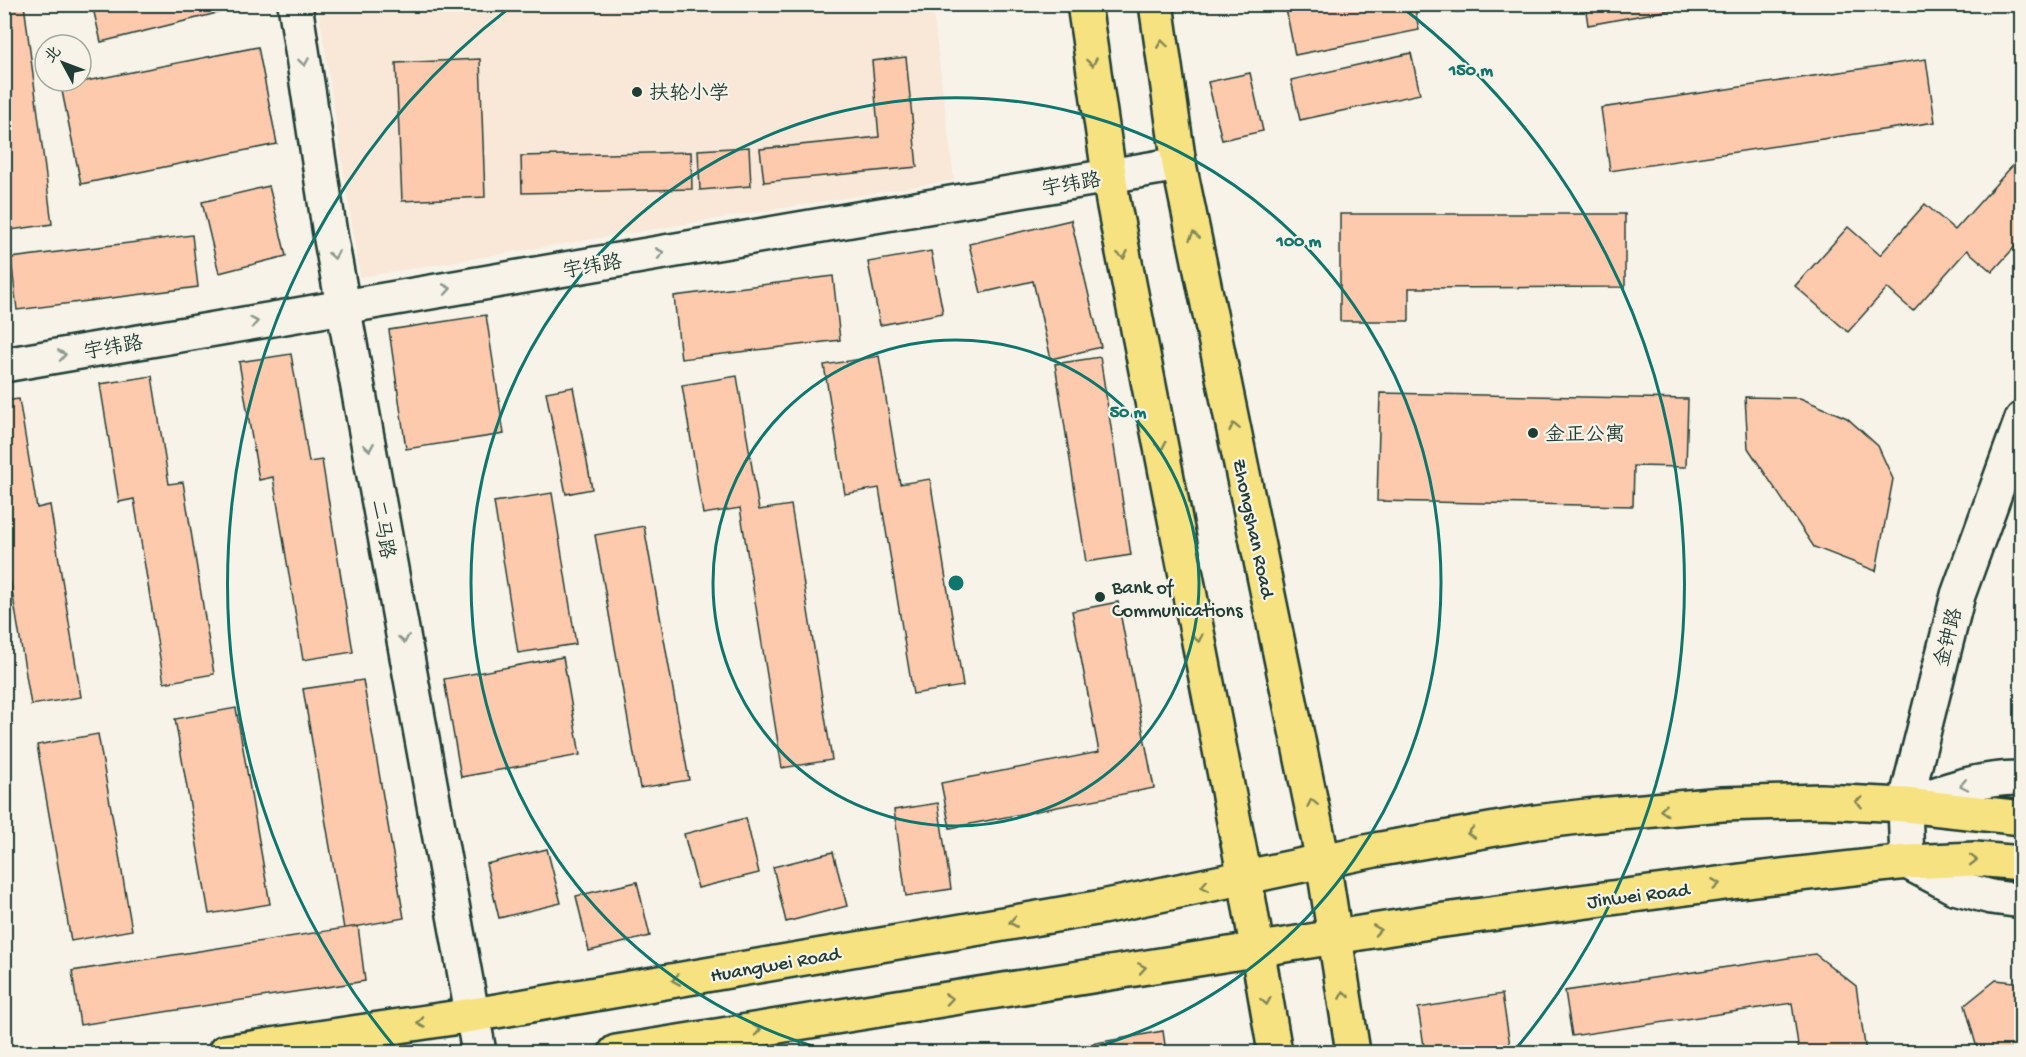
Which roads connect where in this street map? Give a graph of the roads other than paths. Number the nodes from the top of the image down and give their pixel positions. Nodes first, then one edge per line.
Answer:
1 (295, 4) edge
2 (1084, 4) edge
3 (1156, 4) edge
4 (1179, 164) junction
5 (1110, 177) junction
6 (343, 306) junction
7 (4, 365) edge
8 (2022, 419) edge
9 (2022, 778) edge
10 (1905, 805) junction
11 (2022, 818) edge
12 (1323, 861) junction
13 (1907, 862) junction
14 (2022, 863) edge
15 (1245, 878) junction
16 (2022, 902) edge
17 (1335, 936) junction
18 (1257, 949) junction
19 (473, 1015) junction
20 (225, 1053) edge
21 (479, 1053) edge
22 (616, 1053) edge
23 (1275, 1053) edge
24 (1353, 1053) edge

1 -> 6 street, 二马路
2 -> 5 main road
4 -> 3 main road, Zhongshan Road
4 - 5 street, 宇纬路
12 -> 4 main road, Zhongshan Road
6 -> 5 street, 宇纬路
5 -> 15 main road
7 -> 6 street, 宇纬路
6 -> 19 street, 二马路
8 - 10 street, 金钟路
9 -> 10 street
10 - 11 main road
10 -> 12 main road
10 - 13 street, 金钟路
12 - 15 main road, Huangwei Road
12 - 17 main road, Zhongshan Road
13 -> 14 main road, Jinwei Road
13 - 16 street
17 -> 13 main road, Jinwei Road
15 - 18 main road
15 -> 19 main road, Huangwei Road
17 - 18 main road, Jinwei Road
24 -> 17 main road, Zhongshan Road
22 -> 18 main road
18 -> 23 main road
19 -> 20 main road, Huangwei Road
19 - 21 street, 二马路

